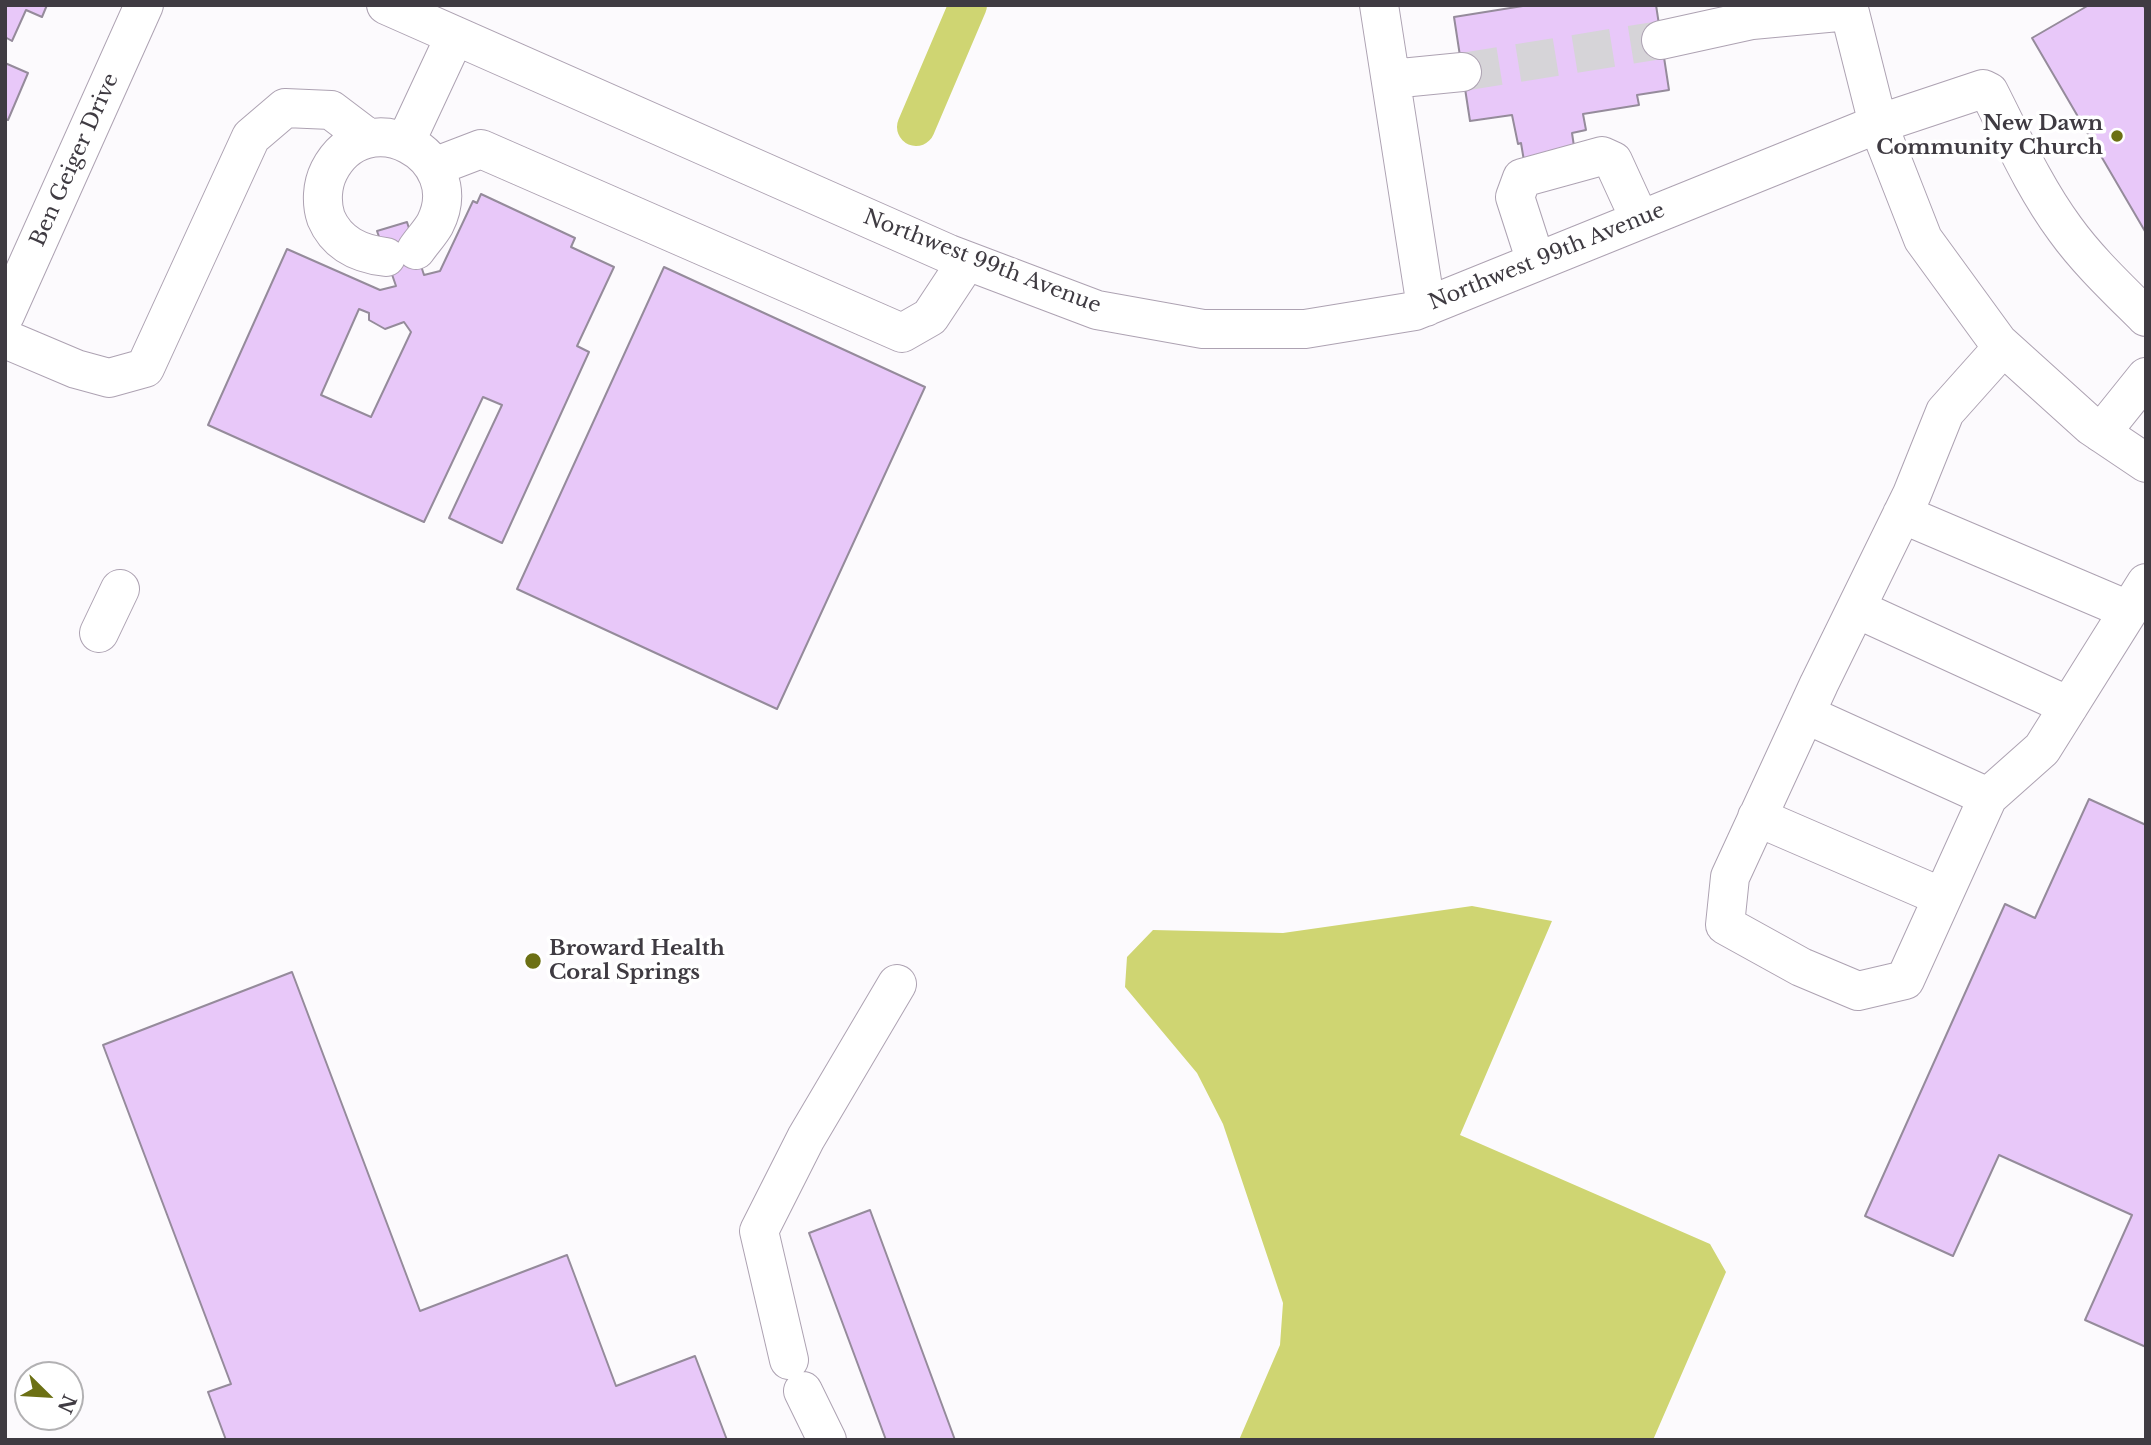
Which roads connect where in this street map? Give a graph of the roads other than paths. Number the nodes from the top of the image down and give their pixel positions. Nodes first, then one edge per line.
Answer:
1 (144, 5) edge
2 (386, 5) edge
3 (1379, 5) edge
4 (1849, 8) edge
5 (455, 36) junction
6 (1661, 40) tunnel mouth
7 (1462, 72) tunnel mouth
8 (1391, 79) junction
9 (1878, 124) junction
10 (368, 138) junction
11 (406, 141) junction
12 (434, 167) junction
13 (1640, 220) junction
14 (967, 261) junction
15 (1536, 262) junction
16 (1426, 307) junction
17 (5, 316) edge
18 (2146, 317) edge
19 (5, 339) edge
20 (2004, 347) junction
21 (2146, 377) edge
22 (2101, 433) junction
23 (2146, 463) edge
24 (1902, 514) junction
25 (120, 589) dead end
26 (2137, 597) edge
27 (1857, 609) junction
28 (99, 633) dead end
29 (2069, 706) junction
30 (1805, 714) junction
31 (1988, 797) junction
32 (1757, 817) junction
33 (1942, 897) junction
34 (897, 984) dead end
35 (827, 1440) edge

1 - 17 street, Ben Geiger Drive
2 - 5 street, Northwest 99th Avenue
3 - 8 street
4 - 6 street
4 - 9 street
5 - 11 street
5 - 14 street, Northwest 99th Avenue
7 - 8 street
8 - 16 street
9 - 13 street, Northwest 99th Avenue
9 - 18 street, Northwest 99th Avenue
9 - 20 street
10 - 11 street
10 - 12 street
10 - 19 street
11 - 12 street
12 - 14 street
13 - 15 street, Northwest 99th Avenue
13 - 15 street
14 - 16 street, Northwest 99th Avenue
15 - 16 street, Northwest 99th Avenue
20 - 22 street
20 - 24 street
21 - 22 street
22 - 23 street
24 - 26 street
24 - 27 street
25 - 28 street
26 - 29 street
27 - 29 street
27 - 30 street
29 - 31 street
30 - 31 street
30 - 32 street
31 - 33 street
32 - 33 street
32 - 33 street
34 - 35 street

